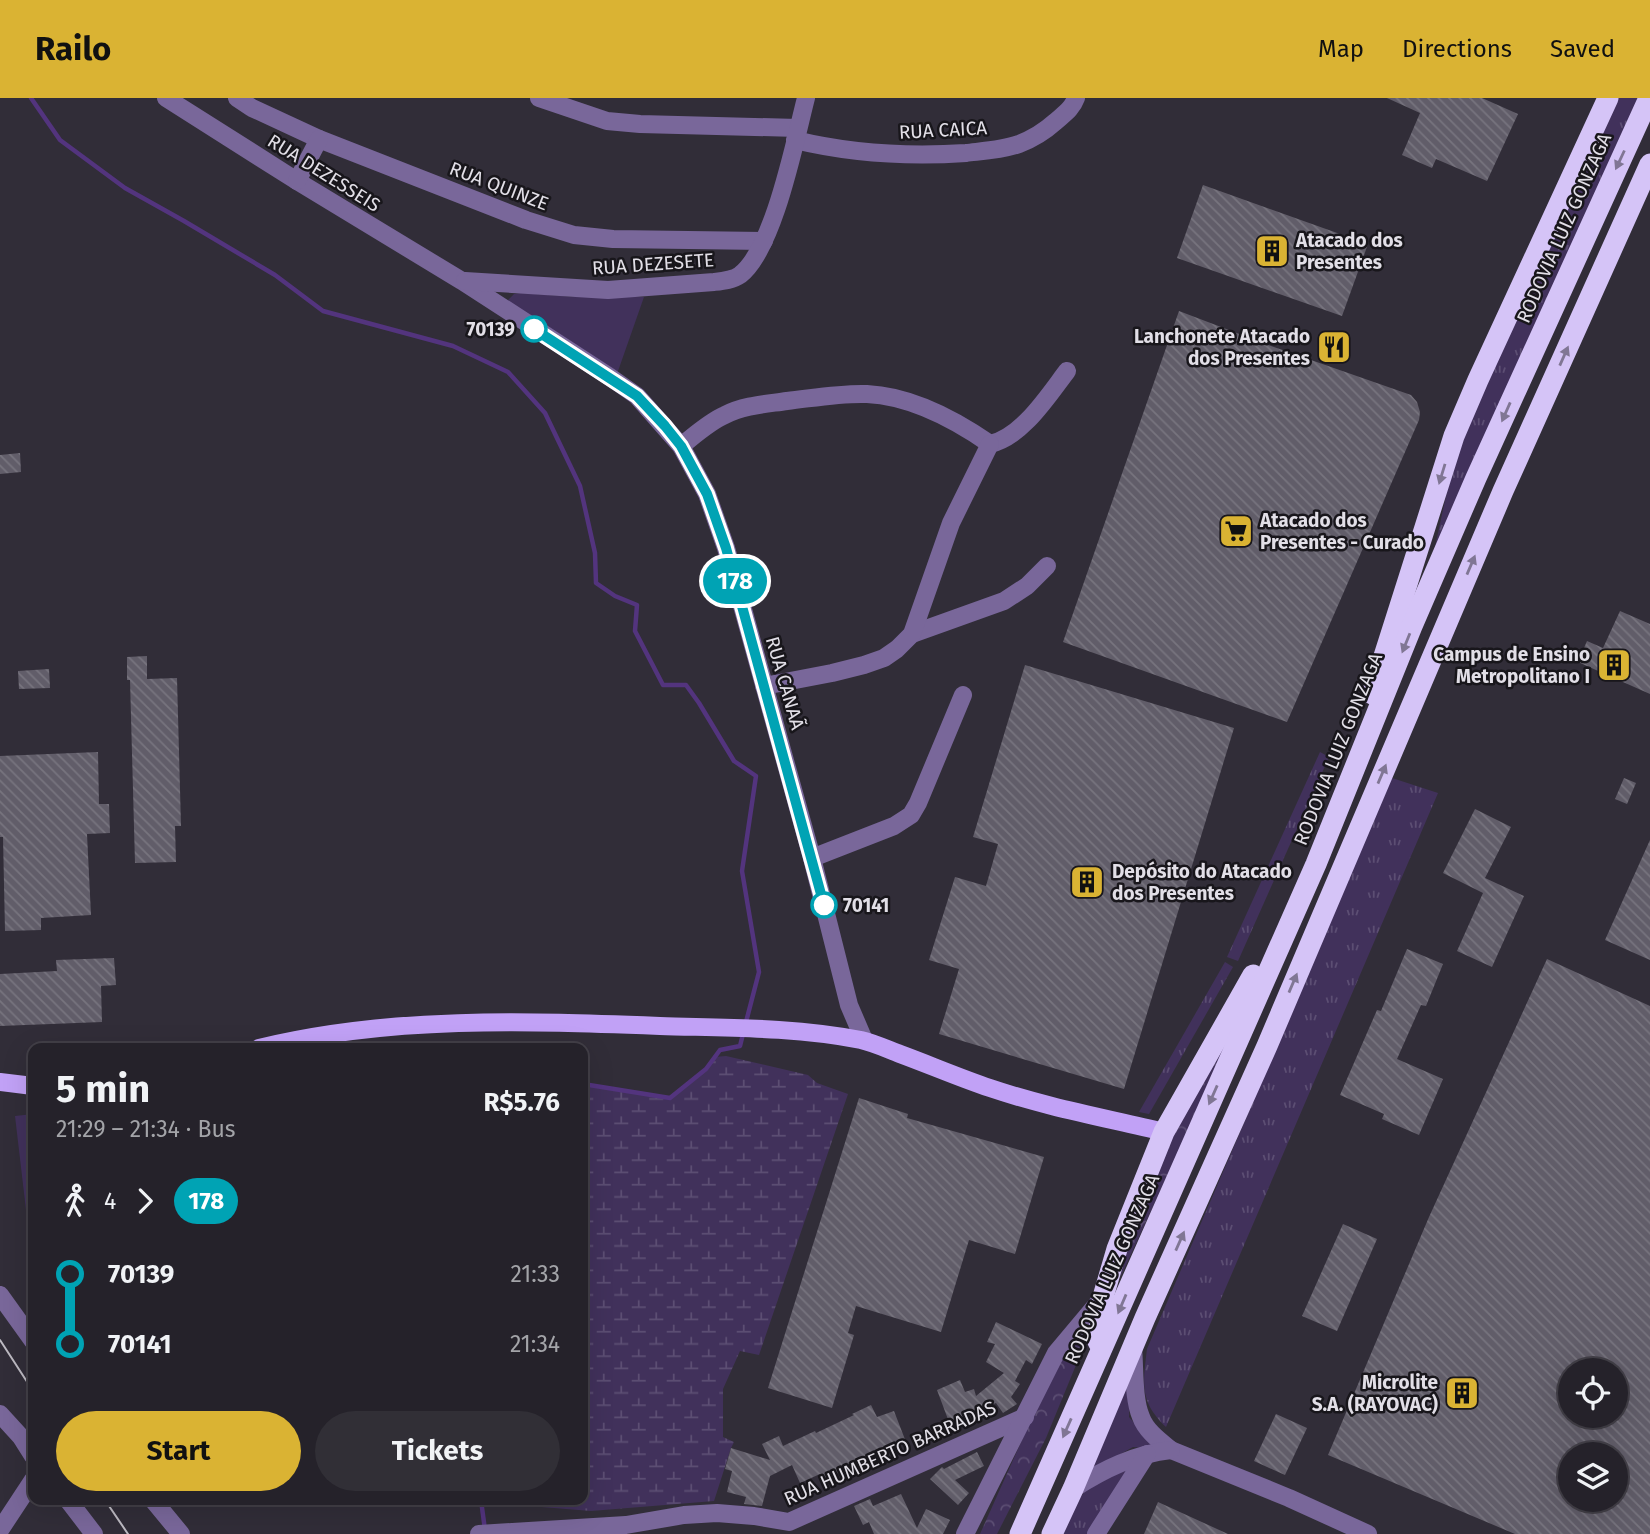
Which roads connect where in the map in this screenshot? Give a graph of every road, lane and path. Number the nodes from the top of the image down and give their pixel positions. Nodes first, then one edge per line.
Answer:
1 (166, 98) edge
2 (237, 98) edge
3 (539, 98) edge
4 (806, 98) edge
5 (1076, 98) edge
6 (1608, 98) edge
7 (1649, 98) edge
8 (797, 134) junction
9 (319, 139) junction
10 (1650, 164) edge
11 (297, 181) junction
12 (764, 242) junction
13 (462, 281) junction
14 (1067, 371) dead end
15 (990, 444) junction
16 (681, 446) junction
17 (1047, 566) dead end
18 (912, 634) junction
19 (764, 686) junction
20 (963, 695) dead end
21 (1355, 768) junction
22 (812, 859) junction
23 (1316, 864) junction
24 (864, 1040) junction
25 (280, 1043) edge
26 (0, 1082) edge
27 (28, 1085) edge
28 (1164, 1132) junction
29 (0, 1295) edge
30 (1103, 1297) junction
31 (28, 1333) edge
32 (1133, 1348) junction
33 (1095, 1365) junction
34 (0, 1414) edge
35 (1025, 1417) junction
36 (28, 1449) edge
37 (1171, 1450) junction
38 (1147, 1454) junction
39 (28, 1488) edge
40 (1073, 1489) junction
41 (72, 1505) edge
42 (157, 1505) edge
43 (787, 1528) edge
44 (0, 1530) edge
45 (498, 1533) edge
46 (94, 1534) edge
47 (181, 1534) edge
48 (479, 1534) edge
49 (965, 1534) edge
50 (1020, 1534) edge
51 (1052, 1534) edge
52 (1096, 1534) edge
53 (1368, 1534) edge

1 - 11 street, RUA DEZESSEIS
2 - 9 street, RUA QUINZE
3 - 8 street, RUA CAICA
4 - 8 street, RUA DEZESETE
5 - 8 street, RUA CAICA
6 -> 21 highway
7 -> 21 highway, RODOVIA LUIZ GONZAGA
8 - 12 street, RUA DEZESETE
9 - 11 street
9 - 12 street, RUA QUINZE
32 -> 10 highway
11 - 13 street, RUA DEZESSEIS
12 - 13 street, RUA DEZESETE
13 - 16 street, RUA CANAÃ
14 - 15 street
15 - 16 street
15 - 18 street
16 - 19 street, RUA CANAÃ
17 - 18 street
18 - 19 street
19 - 22 street, RUA CANAÃ
20 - 22 street
21 - 23 highway, RODOVIA LUIZ GONZAGA
22 - 24 street, RUA CANAÃ
23 - 28 highway
23 -> 33 highway, RODOVIA LUIZ GONZAGA
24 - 25 main road
24 - 28 main road
26 - 27 main road
28 - 30 highway
29 - 31 street
30 - 33 highway
30 - 35 street
32 - 37 street
32 - 40 highway
33 -> 50 highway, RODOVIA LUIZ GONZAGA
34 - 36 street
35 - 43 street, RUA HUMBERTO BARRADAS
35 - 49 street
37 - 38 street
37 - 53 street
38 - 40 street
38 - 52 street
39 - 44 street
40 - 51 highway
41 - 46 street
42 - 47 street
43 - 45 street, RUA HUMBERTO BARRADAS
45 - 48 street, RUA HUMBERTO BARRADAS

